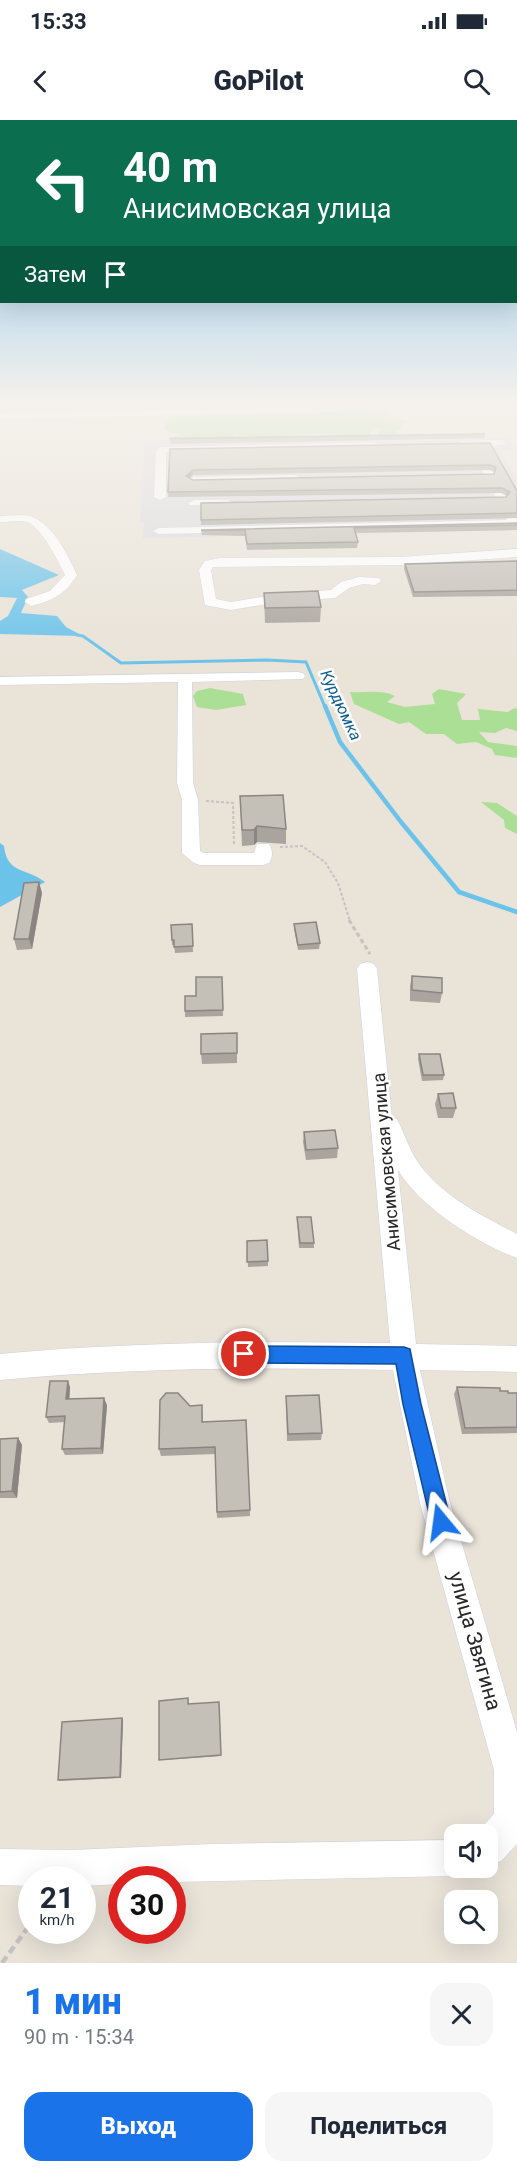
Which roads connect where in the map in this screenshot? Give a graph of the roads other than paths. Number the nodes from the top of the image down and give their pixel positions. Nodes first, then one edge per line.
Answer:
1 (160, 490) edge
2 (194, 490) edge
3 (491, 490) edge
4 (229, 492) edge
5 (160, 497) dead end
6 (194, 498) junction
7 (242, 503) edge
8 (0, 519) edge
9 (516, 523) edge
10 (195, 530) junction
11 (159, 531) dead end
12 (517, 553) edge
13 (375, 581) dead end
14 (31, 602) dead end
15 (298, 675) dead end
16 (185, 677) junction
17 (0, 681) edge
18 (263, 848) road end
19 (367, 969) road end
20 (380, 1100) junction
21 (517, 1246) edge
22 (404, 1355) junction
23 (517, 1359) edge
24 (0, 1367) edge
25 (498, 1839) edge
26 (444, 1858) edge
27 (0, 1867) edge

1 - 5 street
2 - 6 street
3 - 9 street
4 - 6 street
6 - 7 street
6 - 10 street
8 - 14 street
9 - 10 street
10 - 11 street
12 - 13 street
15 - 16 street
16 - 17 street
16 - 18 street
19 - 20 street, Анисимовская улица
20 - 21 street
20 - 22 street, Анисимовская улица
22 - 23 street
22 - 24 street
22 - 25 street, улица Звягина
26 - 27 street

